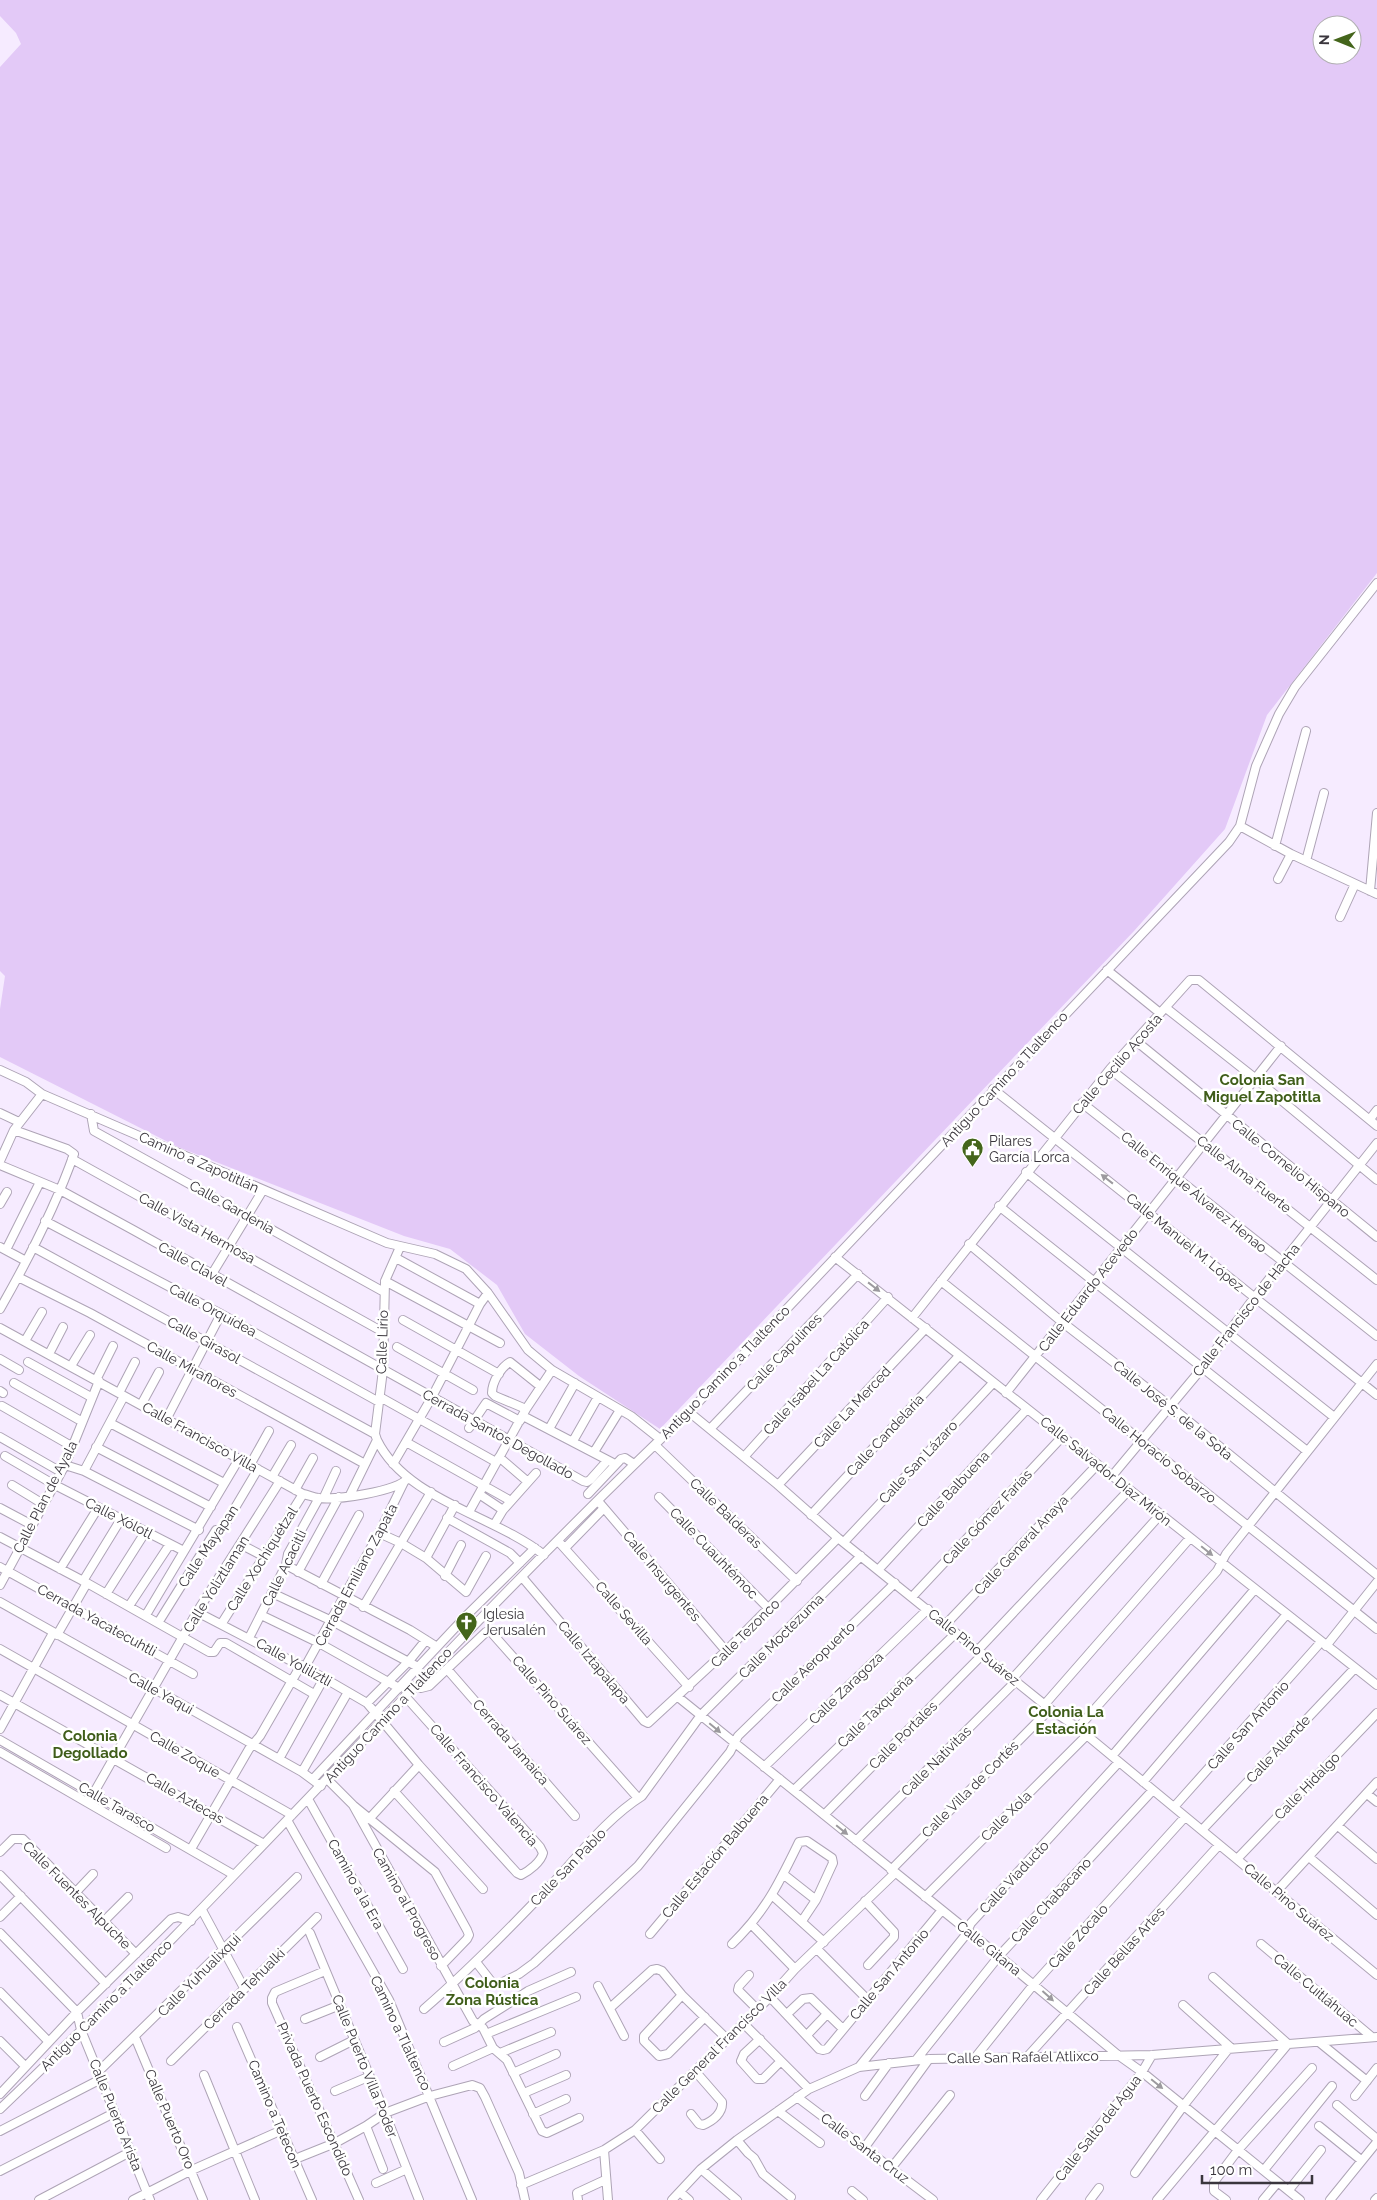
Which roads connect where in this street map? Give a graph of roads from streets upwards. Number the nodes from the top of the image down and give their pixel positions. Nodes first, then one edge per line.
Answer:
1 (1377, 583) edge
2 (1306, 731) dead end
3 (1324, 793) dead end
4 (1377, 813) edge
5 (1240, 826) junction
6 (1275, 846) junction
7 (1291, 854) junction
8 (1306, 861) junction
9 (1278, 878) dead end
10 (1355, 884) junction
11 (1373, 893) edge
12 (1340, 917) dead end
13 (1107, 970) junction
14 (1163, 1011) junction
15 (1136, 1041) junction
16 (1281, 1046) junction
17 (0, 1070) edge
18 (1110, 1070) junction
19 (1256, 1079) junction
20 (993, 1089) junction
21 (42, 1094) junction
22 (1082, 1103) junction
23 (1377, 1110) edge
24 (0, 1113) edge
25 (91, 1114) junction
26 (1227, 1115) junction
27 (1370, 1119) junction
28 (20, 1122) junction
29 (1377, 1126) edge
30 (14, 1130) junction
31 (1054, 1138) junction
32 (1377, 1143) edge
33 (1204, 1144) junction
34 (72, 1159) junction
35 (0, 1163) edge
36 (1359, 1166) junction
37 (1026, 1172) junction
38 (1177, 1178) junction
39 (1377, 1180) edge
40 (40, 1182) junction
41 (60, 1190) junction
42 (263, 1190) junction
43 (7, 1192) dead end
44 (1332, 1201) junction
45 (0, 1204) edge
46 (999, 1206) junction
47 (1150, 1213) junction
48 (247, 1216) junction
49 (45, 1221) junction
50 (1311, 1226) junction
51 (1377, 1237) edge
52 (969, 1244) junction
53 (229, 1245) junction
54 (33, 1247) junction
55 (400, 1247) junction
56 (3, 1248) edge
57 (1122, 1248) junction
58 (835, 1257) junction
59 (396, 1258) junction
60 (26, 1261) junction
61 (1283, 1263) junction
62 (212, 1274) junction
63 (858, 1274) junction
64 (18, 1276) junction
65 (1094, 1280) junction
66 (1377, 1280) edge
67 (385, 1281) junction
68 (941, 1281) junction
69 (384, 1292) junction
70 (488, 1292) junction
71 (888, 1298) junction
72 (1254, 1298) junction
73 (480, 1304) junction
74 (0, 1309) edge
75 (42, 1312) dead end
76 (221, 1314) junction
77 (912, 1318) junction
78 (403, 1320) dead end
79 (1062, 1322) junction
80 (63, 1327) dead end
81 (468, 1327) junction
82 (0, 1328) edge
83 (926, 1328) junction
84 (383, 1332) junction
85 (1228, 1332) junction
86 (90, 1335) dead end
87 (1377, 1336) edge
88 (25, 1341) junction
89 (208, 1342) junction
90 (500, 1343) dead end
91 (113, 1346) dead end
92 (397, 1347) dead end
93 (456, 1349) junction
94 (50, 1354) junction
95 (959, 1356) junction
96 (1035, 1358) junction
97 (0, 1359) edge
98 (28, 1362) dead end
99 (135, 1362) dead end
100 (1377, 1364) edge
101 (71, 1366) junction
102 (1203, 1367) junction
103 (193, 1369) junction
104 (19, 1370) dead end
105 (383, 1370) junction
106 (552, 1370) junction
107 (159, 1372) dead end
108 (444, 1373) junction
109 (499, 1374) junction
110 (97, 1381) junction
111 (14, 1383) dead end
112 (575, 1383) junction
113 (993, 1383) junction
114 (1362, 1383) junction
115 (540, 1386) junction
116 (473, 1390) dead end
117 (1006, 1393) junction
118 (121, 1394) junction
119 (1377, 1395) edge
120 (91, 1397) junction
121 (432, 1397) junction
122 (598, 1397) junction
123 (379, 1400) junction
124 (141, 1405) junction
125 (2, 1406) dead end
126 (1170, 1406) junction
127 (1027, 1409) junction
128 (620, 1410) junction
129 (689, 1412) junction
130 (523, 1415) junction
131 (1334, 1417) junction
132 (167, 1418) junction
133 (419, 1420) junction
134 (473, 1420) junction
135 (81, 1421) junction
136 (110, 1423) junction
137 (469, 1428) dead end
138 (549, 1429) junction
139 (710, 1429) junction
140 (270, 1431) dead end
141 (0, 1437) edge
142 (376, 1437) junction
143 (1062, 1437) junction
144 (509, 1440) junction
145 (573, 1441) junction
146 (1142, 1441) junction
147 (406, 1442) junction
148 (657, 1442) junction
149 (291, 1445) dead end
150 (73, 1447) junction
151 (96, 1447) junction
152 (1307, 1451) junction
153 (594, 1452) junction
154 (5, 1456) dead end
155 (744, 1457) junction
156 (313, 1458) dead end
157 (239, 1459) junction
158 (498, 1459) junction
159 (611, 1462) junction
160 (365, 1464) junction
161 (393, 1464) junction
162 (634, 1464) junction
163 (250, 1465) junction
164 (1097, 1465) junction
165 (63, 1469) junction
166 (258, 1469) junction
167 (84, 1471) junction
168 (336, 1471) dead end
169 (536, 1473) dead end
170 (1112, 1476) junction
171 (272, 1477) junction
172 (406, 1480) junction
173 (280, 1481) junction
174 (528, 1482) junction
175 (224, 1483) junction
176 (53, 1484) junction
177 (484, 1484) junction
178 (12, 1485) dead end
179 (778, 1486) junction
180 (295, 1490) junction
181 (1129, 1490) junction
182 (432, 1492) junction
183 (1275, 1493) junction
184 (303, 1494) junction
185 (479, 1494) junction
186 (588, 1494) dead end
187 (350, 1495) junction
188 (339, 1497) junction
189 (321, 1498) junction
190 (659, 1498) dead end
191 (511, 1501) junction
192 (598, 1501) junction
193 (43, 1504) junction
194 (455, 1505) junction
195 (211, 1507) junction
196 (0, 1508) edge
197 (98, 1508) junction
198 (604, 1508) junction
199 (504, 1510) junction
200 (469, 1512) junction
201 (359, 1515) dead end
202 (811, 1515) junction
203 (1160, 1515) junction
204 (447, 1518) junction
205 (122, 1519) junction
206 (494, 1524) junction
207 (32, 1525) junction
208 (1248, 1528) junction
209 (199, 1530) junction
210 (146, 1531) junction
211 (379, 1533) junction
212 (0, 1537) edge
213 (1190, 1538) junction
214 (841, 1540) junction
215 (558, 1541) junction
216 (401, 1543) junction
217 (170, 1544) junction
218 (240, 1544) junction
219 (461, 1545) dead end
220 (535, 1548) junction
221 (566, 1548) junction
222 (20, 1549) junction
223 (184, 1551) junction
224 (544, 1555) junction
225 (263, 1556) junction
226 (486, 1556) dead end
227 (861, 1556) junction
228 (426, 1558) junction
229 (520, 1563) junction
230 (1222, 1563) junction
231 (286, 1566) junction
232 (4, 1569) edge
233 (60, 1569) junction
234 (878, 1570) junction
235 (298, 1572) junction
236 (1377, 1575) edge
237 (445, 1576) junction
238 (522, 1577) junction
239 (797, 1581) junction
240 (85, 1582) junction
241 (1377, 1582) edge
242 (895, 1583) junction
243 (0, 1584) edge
244 (320, 1584) junction
245 (1255, 1589) junction
246 (272, 1593) junction
247 (106, 1594) junction
248 (344, 1597) junction
249 (912, 1597) junction
250 (0, 1602) edge
251 (129, 1606) junction
252 (73, 1607) junction
253 (363, 1607) junction
254 (768, 1609) junction
255 (928, 1609) junction
256 (197, 1612) junction
257 (1354, 1612) junction
258 (1287, 1614) junction
259 (146, 1615) junction
260 (261, 1615) junction
261 (332, 1621) junction
262 (158, 1623) junction
263 (222, 1624) junction
264 (946, 1624) junction
265 (1377, 1629) edge
266 (956, 1633) junction
267 (55, 1634) junction
268 (183, 1637) junction
269 (249, 1638) junction
270 (426, 1640) junction
271 (320, 1643) junction
272 (1324, 1644) junction
273 (437, 1647) junction
274 (0, 1649) edge
275 (726, 1652) junction
276 (981, 1652) junction
277 (170, 1660) junction
278 (409, 1661) junction
279 (303, 1666) junction
280 (418, 1667) junction
281 (34, 1668) junction
282 (1355, 1668) junction
283 (447, 1669) junction
284 (193, 1674) dead end
285 (324, 1678) junction
286 (1014, 1679) junction
287 (389, 1681) junction
288 (292, 1682) junction
289 (1377, 1685) edge
290 (415, 1686) junction
291 (689, 1687) junction
292 (154, 1688) junction
293 (398, 1688) junction
294 (348, 1692) junction
295 (0, 1694) edge
296 (314, 1694) junction
297 (406, 1696) junction
298 (678, 1697) junction
299 (15, 1703) junction
300 (367, 1704) junction
301 (1047, 1706) junction
302 (375, 1711) junction
303 (1377, 1713) edge
304 (701, 1715) junction
305 (382, 1722) junction
306 (648, 1723) joint
307 (133, 1724) junction
308 (1078, 1728) junction
309 (0, 1729) edge
310 (1086, 1736) junction
311 (0, 1740) edge
312 (734, 1743) junction
313 (253, 1745) junction
314 (0, 1752) edge
315 (1112, 1756) junction
316 (113, 1758) junction
317 (279, 1758) junction
318 (1119, 1762) junction
319 (418, 1765) junction
320 (764, 1767) junction
321 (302, 1772) junction
322 (313, 1779) junction
323 (327, 1779) junction
324 (780, 1779) junction
325 (231, 1780) junction
326 (1143, 1782) junction
327 (1377, 1782) edge
328 (321, 1786) junction
329 (794, 1790) junction
330 (1153, 1790) junction
331 (394, 1791) junction
332 (94, 1793) junction
333 (1367, 1794) junction
334 (638, 1798) junction
335 (308, 1799) junction
336 (1377, 1802) edge
337 (88, 1803) junction
338 (353, 1805) junction
339 (1174, 1808) junction
340 (212, 1814) junction
341 (824, 1815) junction
342 (575, 1816) dead end
343 (1185, 1817) junction
344 (289, 1818) junction
345 (369, 1819) junction
346 (1338, 1826) junction
347 (1202, 1830) junction
348 (856, 1841) junction
349 (264, 1844) junction
350 (1219, 1844) junction
351 (166, 1848) dead end
352 (191, 1849) junction
353 (0, 1852) edge
354 (1309, 1857) junction
355 (1237, 1859) junction
356 (1377, 1859) edge
357 (893, 1872) junction
358 (0, 1874) edge
359 (93, 1874) dead end
360 (783, 1874) junction
361 (234, 1875) junction
362 (297, 1877) dead end
363 (483, 1889) dead end
364 (1276, 1892) junction
365 (75, 1893) junction
366 (21, 1896) junction
367 (128, 1896) dead end
368 (773, 1896) junction
369 (925, 1897) junction
370 (816, 1900) junction
371 (865, 1900) junction
372 (202, 1910) junction
373 (942, 1910) junction
374 (1377, 1915) edge
375 (0, 1917) edge
376 (317, 1917) dead end
377 (104, 1920) junction
378 (191, 1921) junction
379 (802, 1921) junction
380 (752, 1925) junction
381 (967, 1930) junction
382 (0, 1933) edge
383 (310, 1933) dead end
384 (650, 1934) dead end
385 (824, 1942) junction
386 (732, 1944) dead end
387 (1261, 1944) dead end
388 (224, 1949) junction
389 (817, 1949) junction
390 (136, 1954) junction
391 (999, 1956) junction
392 (476, 1962) junction
393 (868, 1965) dead end
394 (441, 1966) junction
395 (403, 1969) dead end
396 (795, 1969) junction
397 (325, 1971) junction
398 (571, 1972) dead end
399 (749, 1975) dead end
400 (1377, 1975) edge
401 (1213, 1978) dead end
402 (106, 1984) junction
403 (1034, 1984) junction
404 (452, 1985) junction
405 (598, 1986) dead end
406 (244, 1988) junction
407 (0, 1992) edge
408 (682, 1995) junction
409 (576, 1997) dead end
410 (770, 1997) junction
411 (868, 2000) junction
412 (340, 2005) junction
413 (1183, 2006) dead end
414 (610, 2008) junction
415 (424, 2009) dead end
416 (757, 2009) junction
417 (77, 2012) junction
418 (787, 2014) junction
419 (827, 2014) junction
420 (1068, 2014) junction
421 (705, 2017) junction
422 (304, 2019) dead end
423 (743, 2023) junction
424 (479, 2024) junction
425 (238, 2027) dead end
426 (843, 2029) junction
427 (81, 2030) junction
428 (551, 2032) dead end
429 (486, 2034) junction
430 (807, 2035) junction
431 (624, 2036) dead end
432 (136, 2037) junction
433 (1374, 2037) edge
434 (727, 2039) junction
435 (760, 2039) junction
436 (354, 2040) junction
437 (0, 2042) edge
438 (49, 2042) junction
439 (444, 2042) dead end
440 (1319, 2042) junction
441 (1288, 2044) junction
442 (1230, 2047) junction
443 (493, 2048) junction
444 (500, 2053) junction
445 (556, 2054) dead end
446 (1118, 2055) junction
447 (1152, 2055) junction
448 (1028, 2056) junction
449 (320, 2057) dead end
450 (929, 2059) junction
451 (974, 2059) junction
452 (916, 2060) junction
453 (171, 2061) dead end
454 (782, 2061) junction
455 (889, 2063) junction
456 (25, 2066) junction
457 (453, 2066) dead end
458 (858, 2067) junction
459 (1312, 2068) dead end
460 (1377, 2068) edge
461 (695, 2071) junction
462 (1142, 2072) junction
463 (513, 2073) junction
464 (100, 2075) junction
465 (204, 2075) dead end
466 (566, 2075) dead end
467 (368, 2077) junction
468 (1367, 2081) junction
469 (1332, 2086) dead end
470 (2, 2089) edge
471 (809, 2089) junction
472 (335, 2092) dead end
473 (524, 2093) junction
474 (950, 2095) dead end
475 (430, 2096) junction
476 (866, 2096) dead end
477 (1356, 2096) dead end
478 (797, 2097) junction
479 (566, 2099) dead end
480 (1184, 2105) junction
481 (1337, 2105) dead end
482 (0, 2109) edge
483 (778, 2111) junction
484 (114, 2113) junction
485 (385, 2113) junction
486 (533, 2114) junction
487 (691, 2114) dead end
488 (579, 2118) dead end
489 (366, 2126) junction
490 (1319, 2126) dead end
491 (282, 2130) junction
492 (635, 2130) junction
493 (1215, 2130) junction
494 (0, 2131) edge
495 (737, 2140) junction
496 (1377, 2140) edge
497 (335, 2143) junction
498 (820, 2143) dead end
499 (865, 2147) junction
500 (604, 2150) junction
501 (1238, 2150) junction
502 (1321, 2150) dead end
503 (235, 2151) junction
504 (130, 2152) junction
505 (295, 2159) junction
506 (660, 2159) dead end
507 (1361, 2160) junction
508 (892, 2167) junction
509 (383, 2169) dead end
510 (407, 2169) junction
511 (700, 2169) junction
512 (192, 2170) junction
513 (1264, 2170) junction
514 (0, 2171) edge
515 (1135, 2173) dead end
516 (605, 2180) junction
517 (1278, 2182) junction
518 (376, 2183) dead end
519 (521, 2185) junction
520 (1100, 2188) dead end
521 (1289, 2190) junction
522 (852, 2191) dead end
523 (680, 2192) junction
524 (149, 2196) edge
525 (791, 2197) dead end
526 (39, 2200) edge
527 (133, 2200) edge
528 (203, 2200) edge
529 (255, 2200) edge
530 (312, 2200) edge
531 (359, 2200) edge
532 (419, 2200) edge
533 (472, 2200) edge
534 (524, 2200) edge
535 (578, 2200) edge
536 (608, 2200) edge
537 (672, 2200) edge
538 (689, 2200) edge
539 (737, 2200) edge
540 (863, 2200) edge
541 (933, 2200) edge
542 (1041, 2200) edge
543 (1090, 2200) edge
544 (1157, 2200) edge
545 (1226, 2200) edge
546 (1263, 2200) edge
547 (1300, 2200) edge
548 (1330, 2200) edge

1 - 5 street, Antiguo Camino a Tlaltenco
2 - 6 street
3 - 8 street
4 - 11 street
5 - 6 street
5 - 13 street, Antiguo Camino a Tlaltenco
6 - 7 street
7 - 8 street
7 - 9 street
8 - 10 street
10 - 11 street
10 - 12 street
13 - 14 street
13 - 20 street, Antiguo Camino a Tlaltenco
14 - 15 street, Calle Cecilio Acosta
14 - 16 street, Calle Cecilio Acosta
14 - 19 street
15 - 18 street, Calle Cecilio Acosta
15 - 26 street, Calle Cornelio Hispano
16 - 19 street, Calle Eduardo Acevedo
16 - 27 street
17 - 21 street, Camino a Zapotitlán
18 - 22 street, Calle Cecilio Acosta
18 - 33 street, Calle Alma Fuerte
19 - 26 street, Calle Eduardo Acevedo
19 - 36 street
20 - 31 street, Calle Manuel M. López
20 - 58 street, Antiguo Camino a Tlaltenco
21 - 25 street, Camino a Zapotitlán
21 - 28 street
22 - 31 street, Calle Cecilio Acosta
22 - 38 street, Calle Enrique Álvarez Henao
23 - 27 street
24 - 28 street
25 - 42 street, Camino a Zapotitlán
25 - 48 street, Calle Gardenia
26 - 33 street, Calle Eduardo Acevedo
26 - 44 street, Calle Cornelio Hispano
27 - 29 street
28 - 30 street
30 - 34 street, Calle Vista Hermosa
30 - 35 street
31 - 37 street, Calle Cecilio Acosta
47 -> 31 street, Calle Manuel M. López
32 - 36 street, Calle Francisco de Hacha
33 - 38 street, Calle Eduardo Acevedo
33 - 50 street, Calle Alma Fuerte
34 - 41 street
34 - 53 street, Calle Vista Hermosa
35 - 40 street, Calle Clavel
36 - 39 street
36 - 44 street, Calle Francisco de Hacha
37 - 46 street, Calle Cecilio Acosta
37 - 57 street
38 - 47 street, Calle Eduardo Acevedo
38 - 61 street, Calle Enrique Álvarez Henao
40 - 41 street, Calle Clavel
40 - 56 street
41 - 49 street
41 - 62 street, Calle Clavel
42 - 48 street
42 - 55 street, Camino a Zapotitlán
43 - 45 street
44 - 50 street, Calle Francisco de Hacha
44 - 51 street, Calle Cornelio Hispano
46 - 52 street, Calle Cecilio Acosta
46 - 65 street
47 - 57 street, Calle Eduardo Acevedo
47 - 72 street, Calle Manuel M. López
48 - 53 street
48 - 69 street, Calle Gardenia
49 - 54 street
49 - 76 street, Calle Orquídea
50 - 61 street, Calle Francisco de Hacha
50 - 66 street, Calle Alma Fuerte
52 - 68 street, Calle Cecilio Acosta
52 - 79 street, Calle José S. de la Sota
53 - 62 street
53 - 84 street, Calle Vista Hermosa
54 - 60 street
54 - 89 street, Calle Girasol
55 - 59 street, Calle Lirio
55 - 70 street, Camino a Zapotitlán
56 - 60 street
57 - 65 street, Calle Eduardo Acevedo
57 - 85 street
58 - 63 street, Calle Salvador Díaz Mirón
58 - 129 street, Antiguo Camino a Tlaltenco
59 - 67 street, Calle Lirio
59 - 73 street
60 - 64 street
61 - 72 street, Calle Francisco de Hacha
61 - 87 street, Calle Enrique Álvarez Henao
62 - 105 street, Calle Clavel
63 -> 71 street, Calle Salvador Díaz Mirón
63 - 139 street, Calle Capulines
64 - 74 street
64 - 103 street, Calle Miraflores
65 - 79 street, Calle Eduardo Acevedo
65 - 102 street
67 - 69 street, Calle Lirio
67 - 81 street
68 - 77 street, Calle Cecilio Acosta
68 - 96 street, Calle Horacio Sobarzo
69 - 84 street, Calle Lirio
70 - 73 street
70 - 106 street, Camino a Zapotitlán
71 - 77 street, Calle Salvador Díaz Mirón
71 - 155 street, Calle Isabel La Católica
72 - 85 street, Calle Francisco de Hacha
72 - 114 street, Calle Manuel M. López
73 - 81 street
75 - 88 street
76 - 89 street
76 - 123 street, Calle Orquídea
77 - 83 street, Calle Salvador Díaz Mirón
78 - 93 street
79 - 96 street, Calle Eduardo Acevedo
79 - 126 street, Calle José S. de la Sota
80 - 94 street
81 - 90 street
81 - 93 street
82 - 88 street, Calle Francisco Villa
83 - 95 street, Calle Salvador Díaz Mirón
83 - 179 street, Calle La Merced
84 - 105 street, Calle Lirio
85 - 102 street, Calle Francisco de Hacha
85 - 131 street
86 - 101 street
88 - 94 street, Calle Francisco Villa
89 - 103 street
89 - 142 street, Calle Girasol
91 - 110 street, Calle Plan de Ayala
92 - 108 street
93 - 108 street
93 - 109 street
94 - 101 street, Calle Francisco Villa
95 - 113 street, Calle Salvador Díaz Mirón
95 - 202 street, Calle Candelaria
96 - 117 street, Calle Eduardo Acevedo
96 - 146 street, Calle Horacio Sobarzo
97 - 104 street
98 - 120 street
99 - 118 street
100 - 114 street
101 - 110 street, Calle Francisco Villa
102 - 126 street, Calle Francisco de Hacha
102 - 152 street
103 - 132 street
103 - 160 street, Calle Miraflores
105 - 121 street, Cerrada Santos Degollado
105 - 123 street, Calle Lirio
106 - 112 street, Calle Balderas
106 - 115 street
107 - 124 street
108 - 116 street
108 - 121 street
109 - 115 street
109 - 130 street
110 - 118 street, Calle Francisco Villa
110 - 120 street, Calle Plan de Ayala
111 - 135 street
112 - 122 street, Calle Balderas
112 - 138 street
113 - 117 street, Calle Salvador Díaz Mirón
113 - 214 street, Calle San Lázaro
114 - 119 street, Calle Manuel M. López
114 - 131 street
115 - 130 street
117 - 127 street, Calle Salvador Díaz Mirón
118 - 124 street, Calle Francisco Villa
118 - 136 street
120 - 135 street, Calle Plan de Ayala
121 - 133 street
121 - 134 street, Cerrada Santos Degollado
122 - 128 street, Calle Balderas
122 - 145 street
123 - 133 street, Calle Orquídea
123 - 142 street, Calle Lirio
124 - 132 street, Calle Francisco Villa
125 - 150 street
126 - 146 street, Calle Francisco de Hacha
126 - 183 street, Calle José S. de la Sota
127 - 143 street, Calle Salvador Díaz Mirón
127 - 234 street, Calle Balbuena
128 - 148 street, Calle Balderas
128 - 153 street
129 - 139 street, Calle Pino Suárez
129 - 148 street, Antiguo Camino a Tlaltenco
130 - 134 street
130 - 138 street
130 - 144 street
131 - 152 street
132 - 157 street, Calle Francisco Villa
133 - 147 street
133 - 158 street, Calle Orquídea
134 - 137 street
134 - 144 street, Cerrada Santos Degollado
135 - 150 street, Calle Plan de Ayala
136 - 151 street
136 - 175 street
138 - 145 street
139 - 155 street, Calle Pino Suárez
140 - 163 street
141 - 165 street
142 - 160 street, Calle Lirio
142 - 161 street
143 - 164 street, Calle Salvador Díaz Mirón
143 - 249 street, Calle Gómez Farías
144 - 158 street
144 - 159 street, Cerrada Santos Degollado
145 - 153 street
146 - 170 street, Calle Francisco de Hacha
146 - 208 street, Calle Horacio Sobarzo
147 - 161 street
147 - 177 street
148 - 162 street, Antiguo Camino a Tlaltenco
148 - 239 street, Calle Balderas
149 - 171 street
150 - 165 street, Calle Plan de Ayala
151 - 167 street
151 - 195 street
152 - 183 street
153 - 159 street
154 - 176 street, Calle Xólotl
155 - 179 street, Calle Pino Suárez
156 - 180 street
157 - 163 street, Calle Francisco Villa
157 - 175 street
158 - 174 street, Calle Orquídea
158 - 177 street
159 - 162 street
159 - 186 street
160 - 187 street, Calle Lirio
161 - 172 street
162 - 192 street, Antiguo Camino a Tlaltenco
163 - 166 street, Calle Francisco Villa
164 - 170 street, Calle Salvador Díaz Mirón
164 - 264 street, Calle General Anaya
165 - 167 street
165 - 176 street, Calle Plan de Ayala
166 - 171 street, Calle Francisco Villa
166 - 262 street, Calle Mayapan
167 - 209 street
168 - 189 street, Calle Acacitli
169 - 174 street
170 - 181 street, Calle Salvador Díaz Mirón
171 - 173 street, Calle Francisco Villa
172 - 182 street
172 - 187 street, Calle Francisco Villa
172 - 211 street, Cerrada Emiliano Zapata
173 - 180 street, Calle Francisco Villa
173 - 218 street, Calle Yoliztlaman
174 - 191 street
175 - 195 street
176 - 193 street, Calle Plan de Ayala
176 - 197 street, Calle Xólotl
177 - 185 street
177 - 191 street
178 - 193 street
179 - 202 street, Calle Pino Suárez
180 - 184 street, Calle Francisco Villa
181 - 203 street, Calle Salvador Díaz Mirón
181 - 276 street, Calle Portales
182 - 194 street
182 - 216 street
183 - 208 street
183 - 236 street, Calle José S. de la Sota
184 - 189 street, Calle Francisco Villa
184 - 225 street, Calle Xochiquétzal
185 - 199 street
185 - 200 street
187 - 188 street, Calle Francisco Villa
188 - 189 street, Calle Francisco Villa
188 - 235 street
189 - 231 street, Calle Acacitli
190 - 254 street, Calle Cuauhtémoc
191 - 199 street
192 - 198 street, Calle Insurgentes
192 - 215 street, Antiguo Camino a Tlaltenco
193 - 207 street, Calle Plan de Ayala
194 - 200 street
194 - 204 street
195 - 209 street
196 - 207 street
197 - 205 street, Calle Xólotl
197 - 233 street
198 - 221 street
198 - 275 street, Calle Insurgentes
199 - 206 street
200 - 206 street
201 - 244 street
202 - 214 street, Calle Pino Suárez
203 - 213 street, Calle Salvador Díaz Mirón
203 - 286 street, Calle Nativitas
204 - 228 street
204 - 229 street
205 - 210 street, Calle Xólotl
205 - 240 street
206 - 220 street
207 - 222 street, Calle Plan de Ayala
208 - 230 street
208 - 257 street, Calle Horacio Sobarzo
209 - 223 street
210 - 217 street, Calle Xólotl
210 - 247 street
211 - 216 street
211 - 248 street, Cerrada Emiliano Zapata
212 - 222 street
213 -> 230 street, Calle Salvador Díaz Mirón
213 - 301 street, Calle Villa de Cortés
214 - 227 street, Calle Pino Suárez
214 - 239 street, Calle Tezonco
215 - 221 street, Calle Sevilla
215 - 224 street, Antiguo Camino a Tlaltenco
216 - 228 street
216 - 253 street
217 - 223 street, Calle Xólotl
217 - 251 street
218 - 225 street
218 - 256 street, Calle Yoliztlaman
219 - 237 street
220 - 224 street
220 - 229 street
221 - 291 street, Calle Sevilla
222 - 232 street, Calle Plan de Ayala
222 - 233 street
223 - 259 street
224 - 238 street, Antiguo Camino a Tlaltenco
225 - 263 street, Calle Xochiquétzal
226 - 237 street
227 - 234 street, Calle Pino Suárez
227 - 304 street, Calle Moctezuma
228 - 237 street
229 - 273 street
230 - 245 street, Calle Salvador Díaz Mirón
230 - 308 street
231 - 235 street
231 - 246 street, Calle Acacitli
232 - 243 street, Calle Plan de Ayala
232 - 252 street, Cerrada Yacatecuhtli
233 - 240 street
234 - 242 street, Calle Pino Suárez
235 - 244 street
238 - 290 street, Antiguo Camino a Tlaltenco
238 - 306 street, Calle Iztapalapa
239 - 254 street, Calle Tezonco
240 - 247 street
240 - 252 street
241 - 257 street, Calle San Antonio
242 - 249 street, Calle Pino Suárez
242 - 312 street, Calle Aeropuerto
244 - 248 street
245 - 258 street, Calle Salvador Díaz Mirón
245 - 315 street
246 - 260 street, Calle Acacitli
246 - 261 street
247 - 251 street
248 - 253 street
248 - 261 street, Cerrada Emiliano Zapata
249 - 255 street, Calle Pino Suárez
250 - 267 street, Calle Yaqui
251 - 259 street
252 - 267 street
252 - 277 street, Cerrada Yacatecuhtli
253 - 270 street
254 - 275 street, Calle Tezonco
255 - 264 street, Calle Pino Suárez
255 - 320 street, Calle Zaragoza
256 - 263 street, Calle Yoliliztli
256 - 268 street, Calle Yoliztlaman
257 - 265 street, Calle Horacio Sobarzo
257 - 272 street, Calle San Antonio
258 - 272 street, Calle Salvador Díaz Mirón
258 - 326 street
259 - 262 street
260 - 269 street, Calle Acacitli
260 - 271 street
261 - 271 street, Cerrada Emiliano Zapata
261 - 278 street
262 - 268 street
263 - 269 street, Calle Yoliliztli
264 - 266 street, Calle Pino Suárez
266 - 276 street, Calle Pino Suárez
266 - 329 street, Calle Taxqueña
267 - 281 street
267 - 292 street, Calle Yaqui
268 - 277 street, Calle Yoliztlaman
268 - 288 street
269 - 279 street, Calle Yoliliztli
270 - 273 street
270 - 278 street
271 - 279 street, Cerrada Emiliano Zapata
271 - 287 street
272 - 282 street, Calle Salvador Díaz Mirón
272 - 339 street, Calle San Antonio
273 - 280 street
274 - 281 street, Calle Zoque
275 - 291 street, Calle Tezonco
276 - 286 street, Calle Pino Suárez
276 - 341 street, Calle Portales
277 - 284 street, Cerrada Yacatecuhtli
277 - 292 street, Calle Yoliztlaman
278 - 280 street
278 - 287 street
279 - 285 street, Calle Yoliliztli
279 - 288 street, Cerrada Emiliano Zapata
280 - 293 street
281 - 299 street
281 - 307 street, Calle Zoque
282 - 289 street, Calle Salvador Díaz Mirón
282 - 347 street, Calle Allende
283 - 290 street, Calle Pino Suárez
283 - 334 street, Calle Pino Suárez
283 - 342 street, Cerrada Jamaica
285 - 294 street, Calle Yoliliztli
285 - 296 street
286 - 301 street, Calle Pino Suárez
286 - 348 street, Calle Nativitas
287 - 293 street
287 - 300 street
288 - 296 street
288 - 313 street, Cerrada Emiliano Zapata
290 - 297 street, Antiguo Camino a Tlaltenco
291 - 298 street, Calle Tezonco
292 - 307 street, Calle Yoliztlaman
292 - 313 street, Calle Yaqui
293 - 302 street
294 - 300 street, Calle Yoliliztli
294 - 321 street
295 - 299 street, Calle Aztecas
296 - 317 street
297 - 305 street, Antiguo Camino a Tlaltenco
297 - 319 street, Calle Francisco Valencia
298 - 304 street, Calle Gitana
298 - 306 street, Calle Tezonco
299 - 309 street
299 - 316 street, Calle Aztecas
300 - 302 street, Calle Yoliliztli
301 - 308 street, Calle Pino Suárez
301 - 357 street, Calle Villa de Cortés
302 - 305 street, Calle Yoliliztli
302 - 322 street
303 - 355 street, Calle Hidalgo
304 -> 312 street, Calle Gitana
304 - 334 street, Calle San Pablo
305 - 319 street, Calle Francisco Valencia
305 - 323 street, Antiguo Camino a Tlaltenco
307 - 316 street, Calle Yoliztlaman
307 - 325 street, Calle Zoque
308 - 310 street, Calle Pino Suárez
310 - 315 street, Calle Pino Suárez
310 - 369 street, Calle Xola
311 - 332 street, Calle Tarasco
312 - 320 street, Calle Gitana
312 - 392 street, Calle Aeropuerto
313 - 317 street, Calle Yaqui
313 - 325 street, Cerrada Emiliano Zapata
314 - 337 street
315 - 318 street, Calle Pino Suárez
316 - 332 street, Calle Yoliztlaman
316 - 340 street, Calle Aztecas
317 - 321 street, Calle Yaqui
318 - 326 street, Calle Pino Suárez
318 - 381 street, Calle Viaducto
319 - 331 street
320 - 324 street, Calle Gitana
321 - 322 street, Calle Yaqui
322 - 328 street, Calle Yaqui
323 - 328 street, Antiguo Camino a Tlaltenco
323 - 338 street, Camino al Progreso
324 - 329 street, Calle Gitana
324 - 384 street, Calle Estación Balbuena
325 - 340 street, Cerrada Emiliano Zapata
325 - 344 street, Calle Zoque
326 - 330 street, Calle Pino Suárez
327 - 333 street
328 - 335 street, Antiguo Camino a Tlaltenco
329 - 341 street, Calle Gitana
330 - 339 street, Calle Pino Suárez
330 - 391 street, Calle Chabacano
331 - 345 street
331 - 363 street
332 - 337 street, Calle Yoliztlaman
332 - 352 street, Calle Tarasco
333 - 336 street
333 - 346 street
334 - 392 street, Calle San Pablo
335 - 344 street, Antiguo Camino a Tlaltenco
335 - 395 street, Camino a la Era
337 - 351 street
338 - 345 street
338 - 394 street, Camino al Progreso
339 - 343 street, Calle Pino Suárez
340 - 349 street, Calle Aztecas
340 - 352 street, Cerrada Emiliano Zapata
341 -> 348 street, Calle Gitana
343 - 347 street, Calle Pino Suárez
343 - 403 street, Calle Zócalo
344 - 349 street, Antiguo Camino a Tlaltenco
344 - 475 street, Camino a Tlaltenco
345 - 394 street
346 - 354 street
346 - 356 street
347 - 350 street, Calle Pino Suárez
348 - 357 street, Calle Gitana
349 - 361 street, Antiguo Camino a Tlaltenco
350 - 355 street, Calle Pino Suárez
350 - 420 street, Calle Bellas Artes
352 - 361 street, Calle Tarasco
353 - 365 street, Calle Fuentes Alpuche
354 - 364 street
354 - 374 street
355 - 364 street, Calle Pino Suárez
357 - 369 street, Calle Gitana
357 - 371 street, Calle General Francisco Villa
358 - 366 street
359 - 365 street
360 - 368 street
360 - 370 street
360 - 370 street
361 - 372 street, Antiguo Camino a Tlaltenco
362 - 388 street, Calle Yuhualixqui
364 - 400 street, Calle Pino Suárez
365 - 377 street, Calle Fuentes Alpuche
366 - 375 street
366 - 402 street
367 - 377 street
368 - 379 street
368 - 380 street
369 - 373 street, Calle Gitana
370 - 379 street
371 - 385 street, Calle General Francisco Villa
371 - 393 street
372 - 378 street, Antiguo Camino a Tlaltenco
372 - 388 street
373 - 381 street, Calle Gitana
373 - 411 street, Calle San Antonio
376 - 406 street, Cerrada Tehualki
377 - 390 street, Calle Fuentes Alpuche
378 - 390 street
378 - 427 street, Antiguo Camino a Tlaltenco
379 - 385 street
380 - 386 street
380 - 396 street
381 - 391 street, Calle Gitana
381 - 458 street, Calle Viaducto
382 - 417 street
383 - 397 street, Calle Puerto Villa Poder
385 - 389 street, Calle General Francisco Villa
387 - 433 street, Calle Cuitláhuac
388 - 406 street
388 - 432 street, Calle Yuhualixqui
389 - 396 street, Calle General Francisco Villa
389 - 411 street
390 - 402 street
391 - 403 street, Calle Gitana
391 - 452 street, Calle Chabacano
392 - 404 street, Calle San Pablo
394 - 404 street, Camino al Progreso
396 - 410 street, Calle General Francisco Villa
397 - 412 street, Calle Puerto Villa Poder
397 - 497 street, Privada Puerto Escondido
398 - 424 street
399 - 416 street
401 - 441 street
402 - 417 street
403 -> 420 street, Calle Gitana
403 - 451 street, Calle Zócalo
404 - 415 street, Calle San Pablo
404 - 424 street, Camino al Progreso
405 - 414 street
406 - 453 street, Cerrada Tehualki
407 - 438 street
408 - 414 street
408 - 421 street
408 - 421 street
409 - 429 street
410 - 416 street, Calle General Francisco Villa
410 - 418 street
411 - 426 street, Calle San Antonio
412 - 422 street
412 - 436 street, Calle Puerto Villa Poder
413 - 442 street
414 - 431 street
416 - 423 street, Calle General Francisco Villa
417 - 427 street, Calle Puerto Arista
417 - 438 street
418 - 419 street
418 - 430 street
419 - 426 street
419 - 430 street
420 - 446 street, Calle Gitana
420 - 448 street, Calle Bellas Artes
421 - 434 street
423 - 434 street, Calle General Francisco Villa
423 - 435 street
424 - 429 street, Camino al Progreso
424 - 439 street
425 - 491 street, Camino a Tetecon
426 - 430 street, Calle San Antonio
427 - 464 street, Calle Puerto Arista
427 - 482 street, Antiguo Camino a Tlaltenco
428 - 444 street
429 - 443 street, Camino al Progreso
432 - 464 street, Calle Yuhualixqui
432 - 512 street, Calle Puerto Oro
433 - 440 street, Calle San Rafaél Atlixco
434 - 461 street, Calle General Francisco Villa
435 - 454 street
435 - 454 street
436 - 449 street
436 - 467 street, Calle Puerto Villa Poder
437 - 456 street
438 - 456 street
440 - 441 street, Calle San Rafaél Atlixco
440 - 468 street
441 - 442 street, Calle San Rafaél Atlixco
441 - 493 street
442 - 447 street, Calle San Rafaél Atlixco
442 - 480 street
443 - 444 street, Camino al Progreso
443 - 457 street
444 - 463 street, Camino al Progreso
445 - 463 street
446 - 447 street, Calle San Rafaél Atlixco
446 - 448 street, Calle San Rafaél Atlixco
446 - 462 street, Calle Gitana
447 - 462 street, Calle Salto del Agua
448 - 451 street, Calle San Rafaél Atlixco
450 - 451 street, Calle San Rafaél Atlixco
450 - 452 street, Calle San Rafaél Atlixco
450 - 499 street
452 - 455 street, Calle San Rafaél Atlixco
454 - 471 street
455 - 458 street, Calle San Rafaél Atlixco
455 - 476 street
456 - 470 street
458 - 471 street, Calle San Rafaél Atlixco
459 - 501 street
460 - 468 street
461 - 487 street
461 - 492 street, Calle General Francisco Villa
462 -> 480 street, Calle Gitana
462 - 542 street, Calle Salto del Agua
463 - 473 street, Camino al Progreso
464 - 484 street, Calle Puerto Arista
464 - 494 street, Calle Yuhualixqui
465 - 503 street
466 - 473 street
467 - 472 street
467 - 485 street, Calle Puerto Villa Poder
468 - 477 street
469 - 513 street
471 - 478 street, Calle San Rafaél Atlixco
473 - 486 street, Camino al Progreso
474 - 508 street
475 - 485 street
475 - 519 street
475 - 533 street, Camino a Tlaltenco
478 - 483 street, Calle San Rafaél Atlixco
478 - 499 street, Calle Santa Cruz
479 - 486 street
480 - 493 street, Calle Gitana
480 - 515 street
481 - 496 street
483 - 495 street, Calle San Rafaél Atlixco
483 - 498 street
484 - 504 street, Calle Puerto Arista
484 - 514 street
485 - 489 street
485 - 510 street, Calle Puerto Villa Poder
486 - 488 street, Camino al Progreso
489 - 497 street
489 - 509 street
490 - 507 street
491 - 503 street
491 - 505 street, Camino a Tetecon
492 - 500 street, Calle General Francisco Villa
492 - 506 street
493 - 501 street, Calle Gitana
493 - 544 street
495 - 511 street, Calle San Rafaél Atlixco
495 - 525 street
496 - 507 street
497 - 505 street
497 - 531 street, Privada Puerto Escondido
499 - 508 street, Calle Santa Cruz
500 - 516 street
500 - 519 street, Calle General Francisco Villa
501 - 513 street, Calle Gitana
501 - 545 street
502 - 521 street
503 - 512 street
503 - 529 street
504 - 524 street, Calle Puerto Arista
504 - 526 street
505 - 530 street, Camino a Tetecon
507 - 548 street
508 - 541 street, Calle Santa Cruz
510 - 518 street
510 - 532 street, Calle Puerto Villa Poder
511 - 523 street, Calle San Rafaél Atlixco
511 - 539 street
512 - 524 street
512 - 528 street, Calle Puerto Oro
513 - 517 street, Calle Gitana
516 - 535 street
516 - 536 street
517 - 521 street, Calle Gitana
517 - 546 street
519 - 534 street
520 - 543 street
521 - 547 street, Calle Gitana
522 - 540 street
523 - 537 street, Calle San Rafaél Atlixco
523 - 538 street
524 - 527 street

